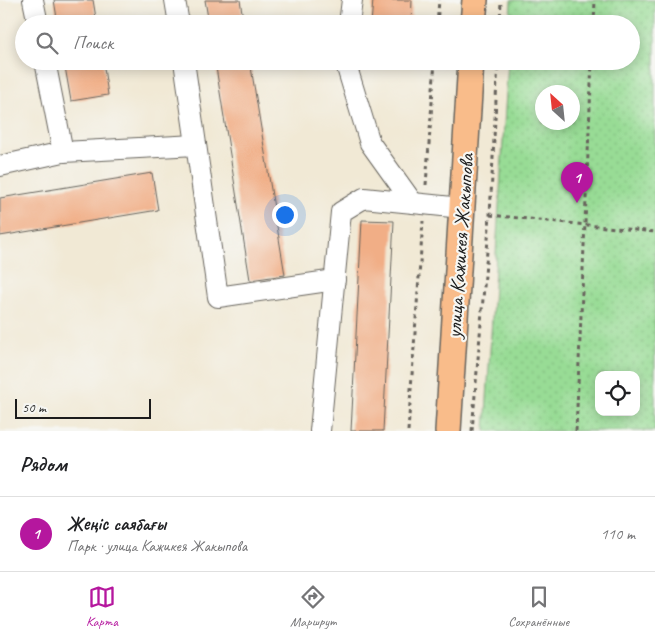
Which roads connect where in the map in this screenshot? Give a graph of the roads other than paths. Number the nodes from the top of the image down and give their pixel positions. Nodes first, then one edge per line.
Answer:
1 (33, 0) edge
2 (175, 0) edge
3 (352, 0) edge
4 (475, 0) edge
5 (36, 15) edge
6 (177, 15) edge
7 (350, 15) edge
8 (474, 15) edge
9 (47, 70) edge
10 (185, 70) edge
11 (348, 70) edge
12 (470, 70) edge
13 (196, 145) junction
14 (63, 152) junction
15 (0, 166) edge
16 (418, 204) junction
17 (462, 208) junction
18 (335, 280) junction
19 (320, 431) edge
20 (448, 431) edge

1 - 5 lane
2 - 6 lane
3 - 7 lane
4 - 8 main road
9 - 14 lane
10 - 13 lane
11 - 16 lane
12 - 17 main road, улица Кажикея Жакыпова
13 - 14 lane
13 - 18 lane
14 - 15 lane
16 - 17 lane
16 - 18 lane
17 - 20 main road, улица Кажикея Жакыпова
18 - 19 lane

